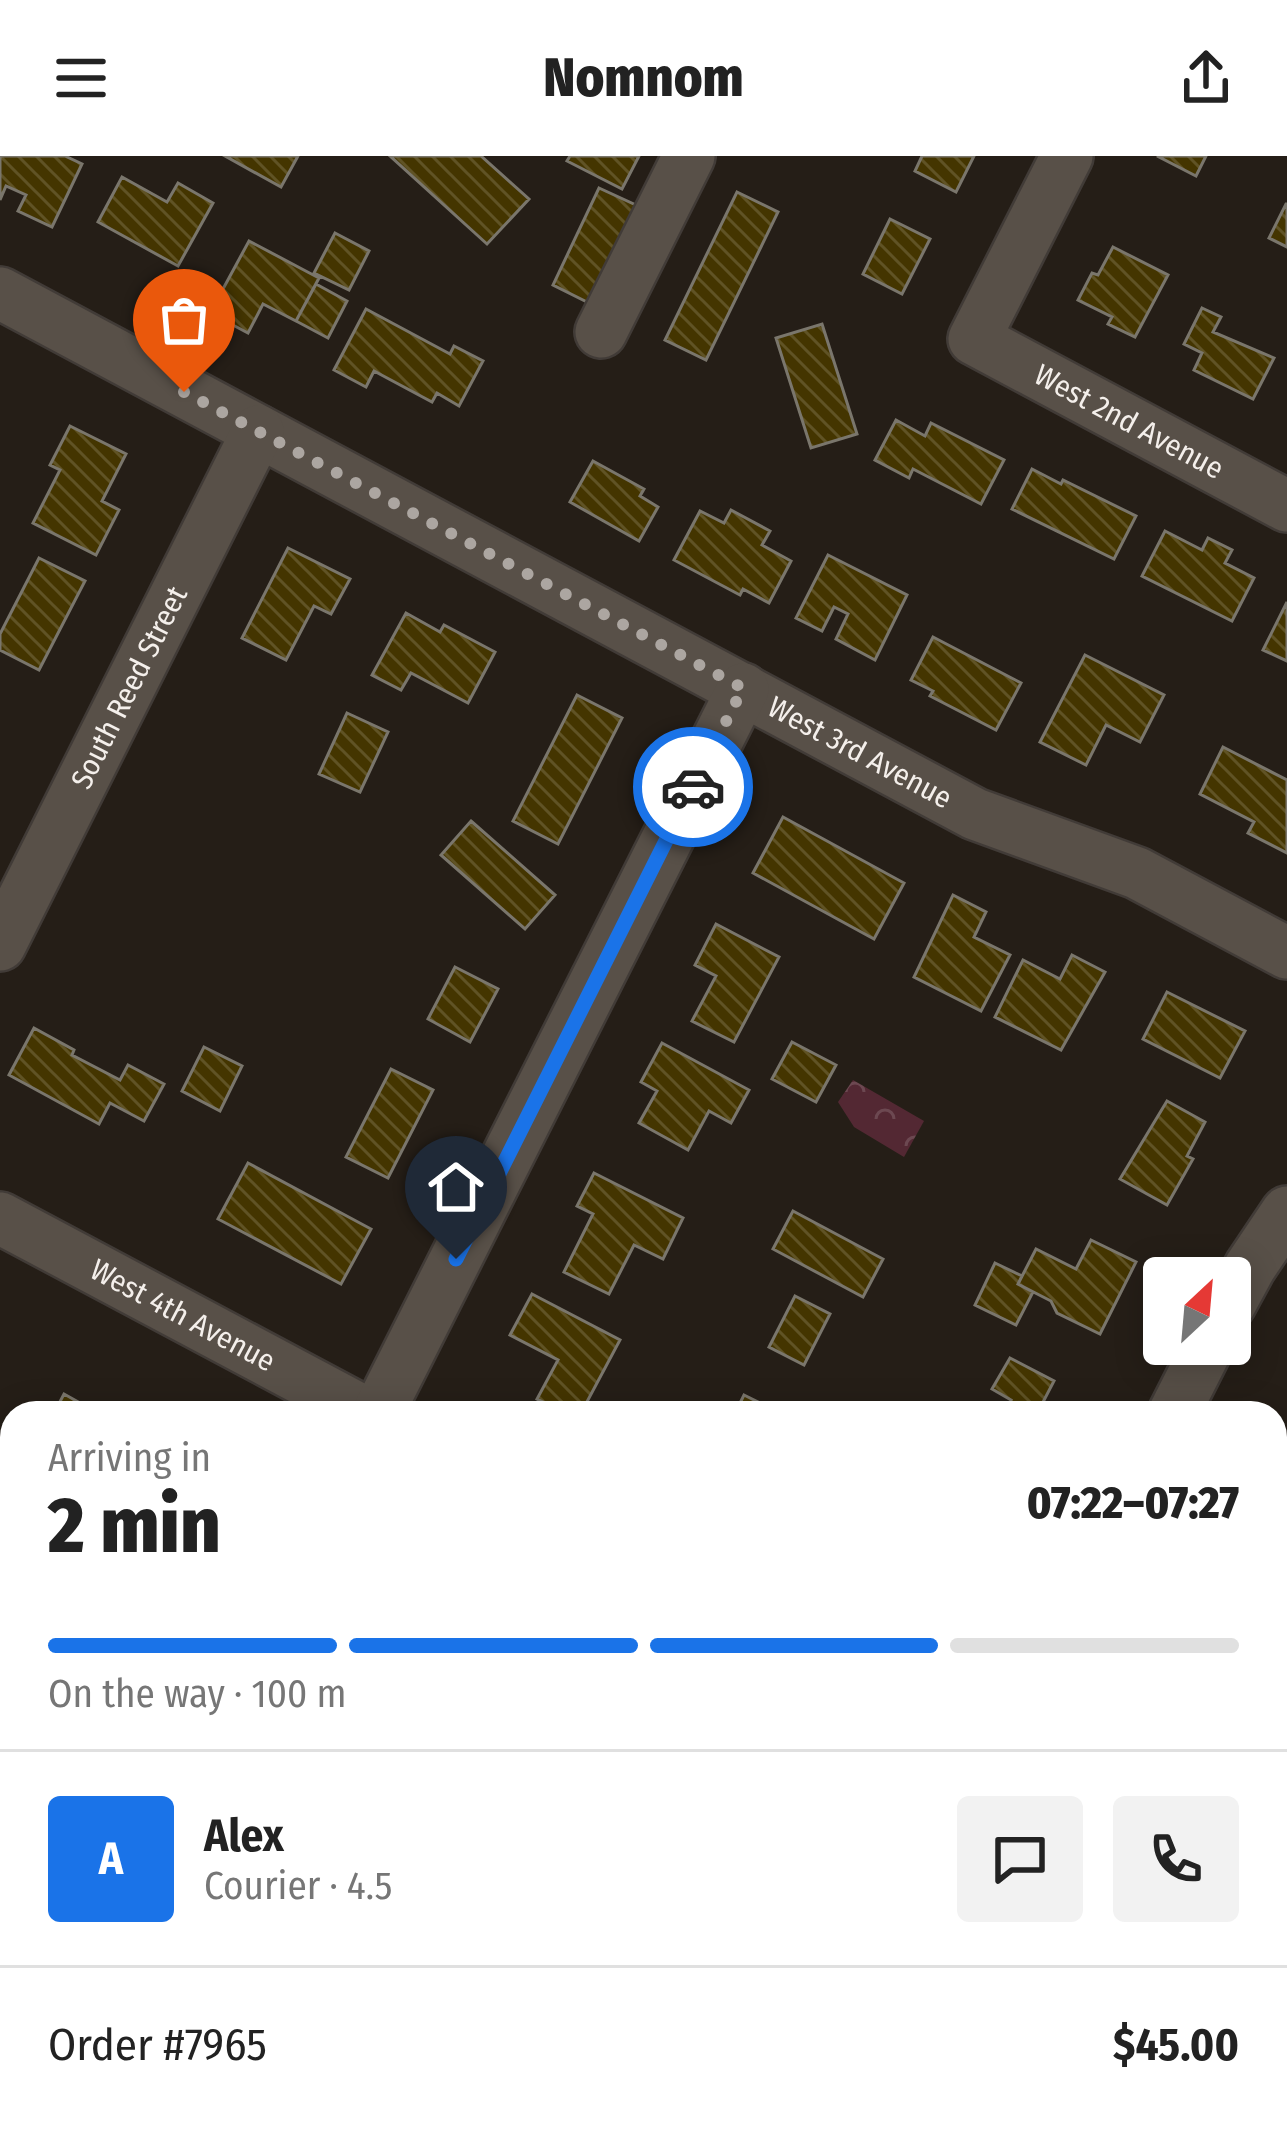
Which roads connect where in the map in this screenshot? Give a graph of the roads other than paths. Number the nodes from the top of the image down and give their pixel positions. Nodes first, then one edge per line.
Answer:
1 (688, 156) edge
2 (1066, 156) edge
3 (0, 293) edge
4 (601, 332) dead end
5 (258, 431) junction
6 (1287, 506) edge
7 (743, 688) junction
8 (0, 945) edge
9 (1287, 953) edge
10 (1287, 1212) edge
11 (0, 1218) edge
12 (1251, 1270) edge
13 (1198, 1365) edge
14 (343, 1401) edge
15 (384, 1401) edge
16 (1180, 1401) edge

1 - 4 street
2 - 6 street, West 2nd Avenue
3 - 5 street, West 3rd Avenue
5 - 7 street, West 3rd Avenue
5 - 8 street, South Reed Street
7 - 9 street, West 3rd Avenue
7 - 15 street
10 - 12 street
11 - 14 street, West 4th Avenue
13 - 16 street

